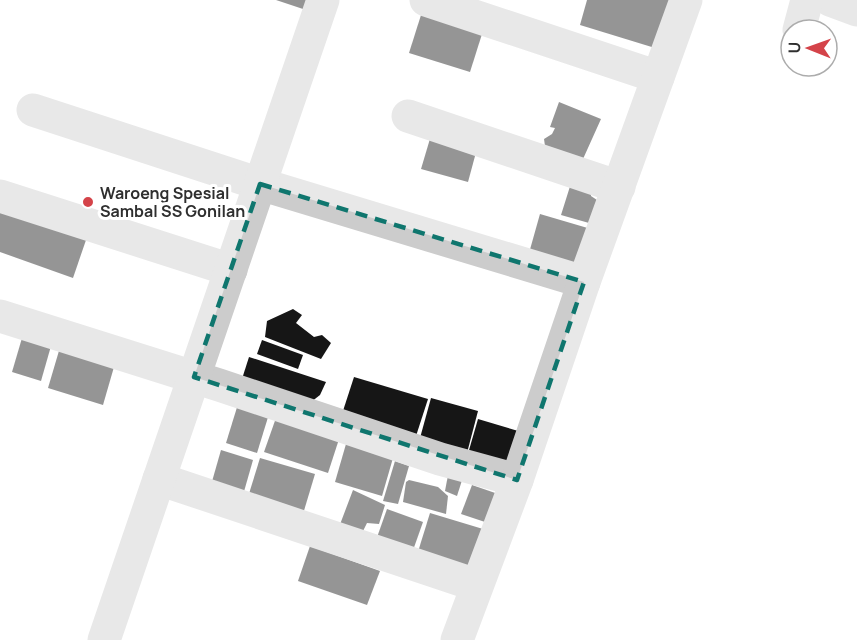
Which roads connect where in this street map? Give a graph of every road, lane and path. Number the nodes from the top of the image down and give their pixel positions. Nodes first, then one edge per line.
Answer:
1 (323, 0) edge
2 (426, 0) edge
3 (686, 0) edge
4 (807, 0) edge
5 (830, 0) edge
6 (857, 10) edge
7 (802, 18) edge
8 (658, 77) junction
9 (33, 110) dead end
10 (408, 116) dead end
11 (260, 184) junction
12 (619, 187) junction
13 (0, 196) edge
14 (231, 270) junction
15 (584, 282) junction
16 (0, 316) edge
17 (194, 377) junction
18 (159, 478) junction
19 (517, 480) junction
20 (476, 585) junction
21 (104, 640) edge
22 (457, 640) edge

1 - 11 street
2 - 8 street
3 - 8 street
4 - 7 street
5 - 6 street
8 - 12 street
9 - 11 street
10 - 12 street
11 - 14 street
11 - 15 street
12 - 15 street
13 - 14 street
14 - 17 street
15 - 19 street
16 - 17 street
17 - 18 street
17 - 19 street
18 - 20 street
18 - 21 street
19 - 20 street
20 - 22 street

